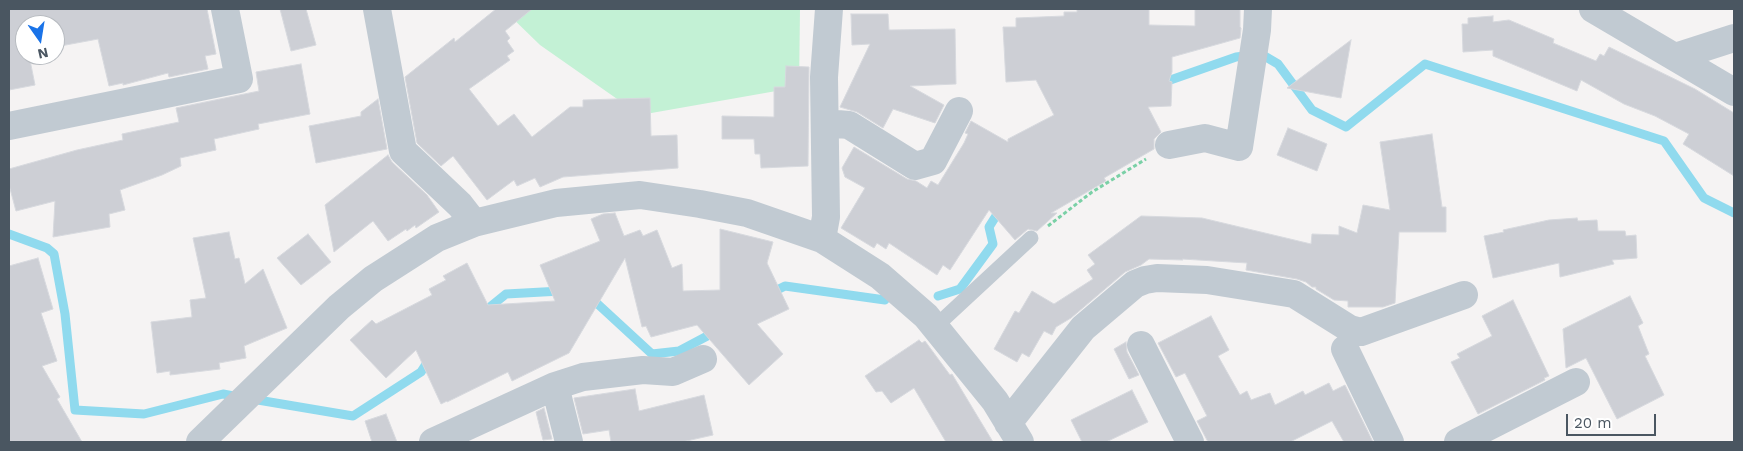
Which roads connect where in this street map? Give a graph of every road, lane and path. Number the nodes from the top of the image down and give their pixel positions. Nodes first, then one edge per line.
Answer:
1 (225, 9) edge
2 (377, 9) edge
3 (829, 9) edge
4 (1593, 9) edge
5 (1257, 19) edge
6 (1734, 38) edge
7 (1674, 57) junction
8 (1734, 92) edge
9 (959, 111) dead end
10 (825, 123) junction
11 (9, 126) edge
12 (1169, 145) joint
13 (474, 223) junction
14 (1031, 238) joint
15 (822, 240) junction
16 (1464, 295) dead end
17 (935, 328) junction
18 (1141, 345) dead end
19 (1345, 350) dead end
20 (703, 359) dead end
21 (1576, 382) dead end
22 (555, 386) junction
23 (1014, 432) edge
24 (200, 442) edge
25 (433, 442) edge
26 (569, 442) edge
27 (1190, 442) edge
28 (1390, 442) edge
29 (1458, 442) edge

1 - 11 street
2 - 13 street
3 - 10 street
4 - 7 street
5 - 12 street
6 - 7 street
7 - 8 street
9 - 10 street
10 - 15 street
12 - 14 path
13 - 15 street
13 - 24 street
14 - 17 lane
15 - 17 street
16 - 23 street
17 - 23 street
18 - 27 street
19 - 28 street
20 - 22 street
21 - 29 street
22 - 25 street
22 - 26 street

